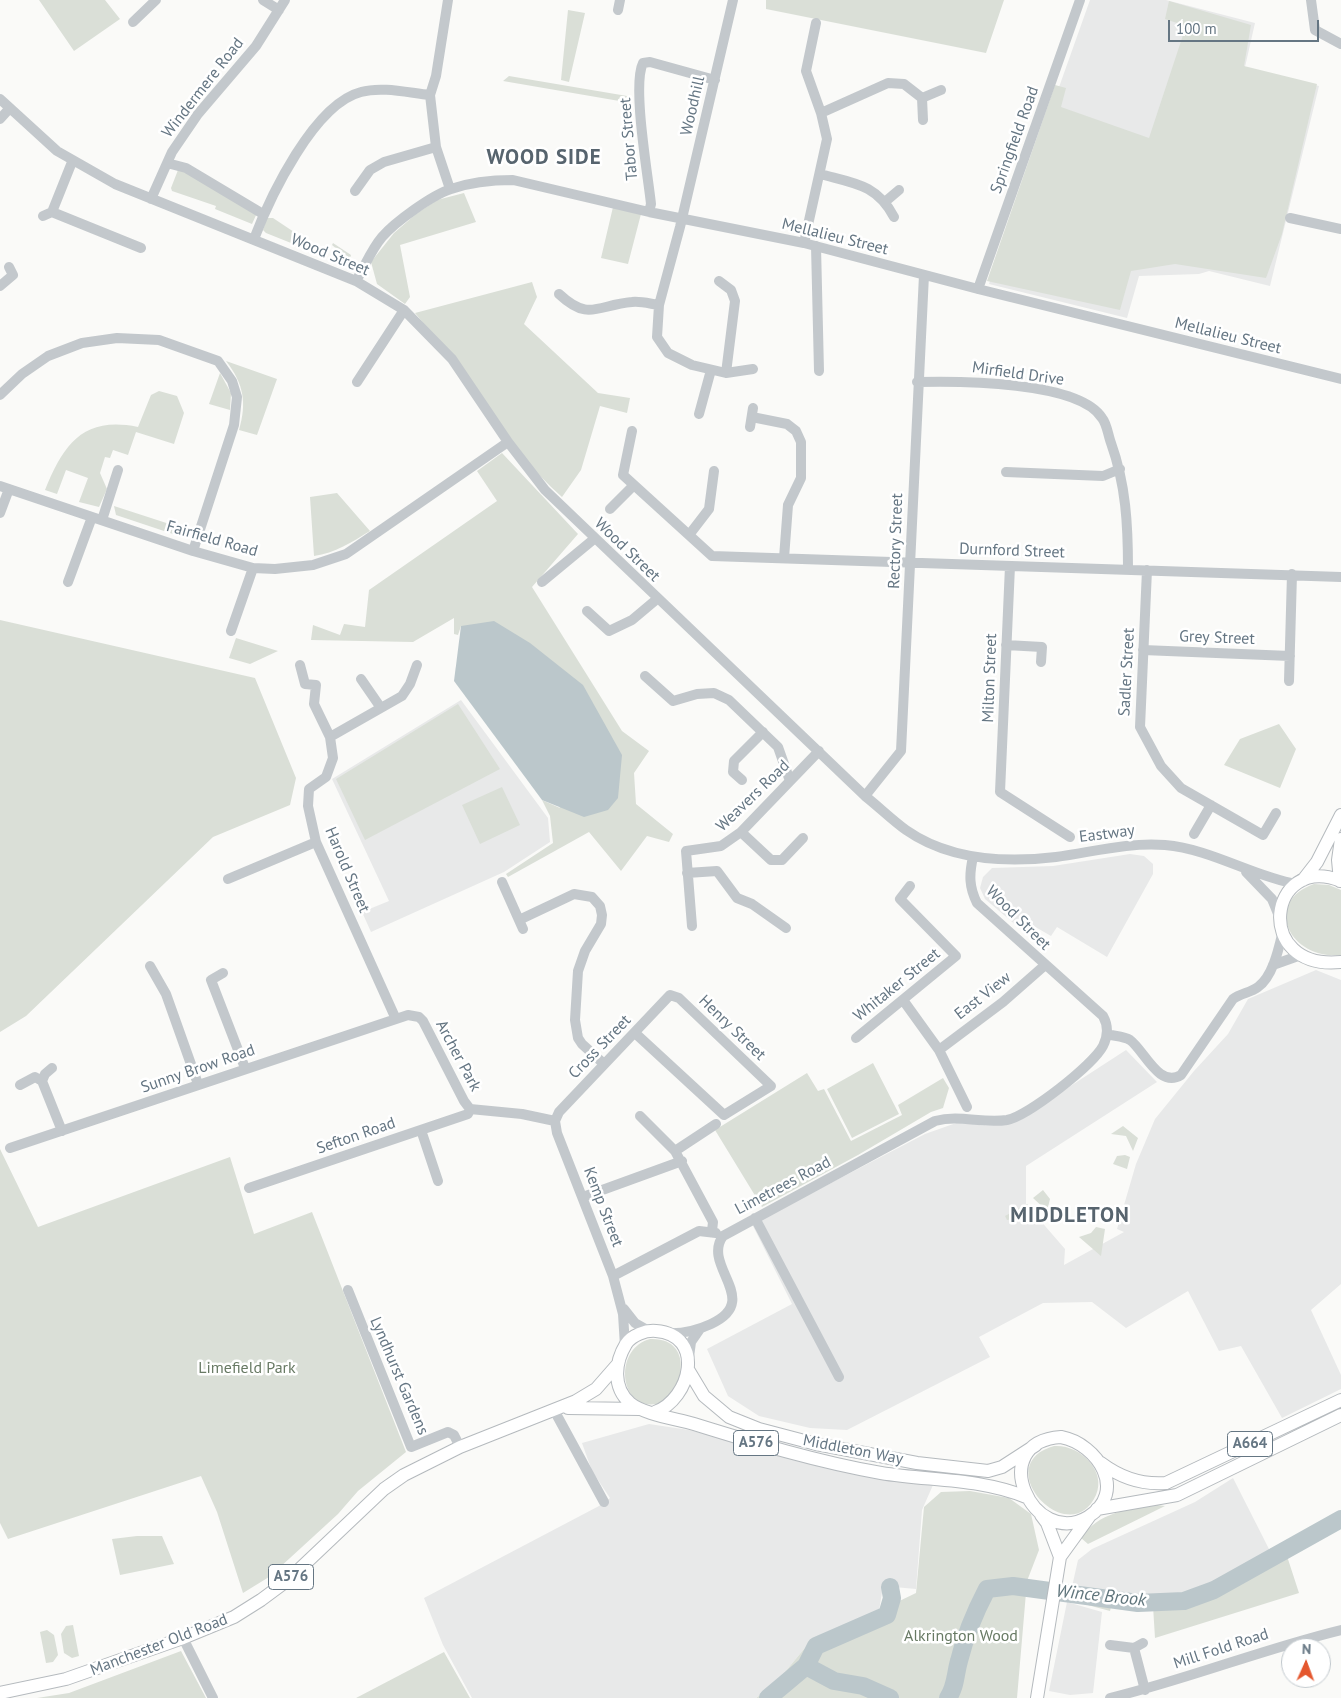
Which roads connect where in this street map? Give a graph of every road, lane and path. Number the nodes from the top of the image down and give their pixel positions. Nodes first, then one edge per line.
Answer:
1 (156, 0) edge
2 (263, 0) edge
3 (285, 0) edge
4 (448, 0) edge
5 (732, 0) edge
6 (1080, 0) edge
7 (1311, 0) edge
8 (279, 10) junction
9 (133, 22) dead end
10 (816, 23) dead end
11 (1341, 44) edge
12 (715, 80) junction
13 (941, 90) dead end
14 (430, 95) junction
15 (922, 98) junction
16 (0, 99) edge
17 (10, 108) junction
18 (821, 112) junction
19 (0, 118) edge
20 (923, 120) dead end
21 (436, 147) junction
22 (72, 162) junction
23 (167, 163) junction
24 (820, 174) junction
25 (450, 189) junction
26 (899, 190) dead end
27 (355, 191) dead end
28 (151, 199) junction
29 (886, 201) junction
30 (649, 212) junction
31 (263, 214) junction
32 (894, 217) dead end
33 (1290, 218) dead end
34 (682, 219) junction
35 (1341, 229) edge
36 (254, 239) junction
37 (804, 243) junction
38 (816, 246) junction
39 (141, 248) dead end
40 (9, 267) dead end
41 (924, 275) junction
42 (356, 281) junction
43 (719, 281) dead end
44 (0, 286) edge
45 (978, 289) junction
46 (558, 294) dead end
47 (659, 305) junction
48 (404, 310) junction
49 (753, 369) dead end
50 (711, 370) junction
51 (820, 371) dead end
52 (726, 373) junction
53 (1341, 379) edge
54 (357, 382) dead end
55 (917, 382) junction
56 (0, 395) edge
57 (699, 414) dead end
58 (752, 417) dead end
59 (632, 431) dead end
60 (508, 442) junction
61 (1120, 469) junction
62 (118, 470) dead end
63 (714, 471) dead end
64 (1006, 472) dead end
65 (634, 485) junction
66 (4, 487) edge
67 (610, 509) dead end
68 (0, 513) edge
69 (97, 518) junction
70 (689, 535) junction
71 (594, 539) junction
72 (193, 551) junction
73 (784, 558) junction
74 (910, 563) junction
75 (1010, 566) junction
76 (253, 568) junction
77 (1128, 570) junction
78 (1147, 570) junction
79 (1292, 574) junction
80 (1341, 577) edge
81 (68, 582) dead end
82 (542, 582) dead end
83 (657, 599) junction
84 (587, 612) dead end
85 (231, 631) dead end
86 (1006, 645) junction
87 (1143, 650) junction
88 (1290, 656) junction
89 (1041, 662) dead end
90 (300, 665) dead end
91 (416, 665) dead end
92 (644, 676) dead end
93 (361, 679) dead end
94 (1289, 681) dead end
95 (381, 708) junction
96 (763, 732) junction
97 (330, 737) junction
98 (819, 751) junction
99 (742, 780) dead end
100 (790, 781) junction
101 (866, 796) junction
102 (1211, 806) junction
103 (1276, 813) dead end
104 (1341, 815) edge
105 (741, 832) junction
106 (1194, 834) dead end
107 (1070, 837) dead end
108 (803, 838) dead end
109 (1341, 839) edge
110 (316, 842) junction
111 (973, 857) junction
112 (1241, 868) junction
113 (687, 873) junction
114 (228, 879) dead end
115 (1341, 881) edge
116 (502, 882) dead end
117 (1300, 882) junction
118 (910, 886) dead end
119 (1279, 916) junction
120 (692, 926) dead end
121 (786, 928) dead end
122 (1282, 935) junction
123 (1301, 955) junction
124 (157, 957) dead end
125 (1273, 965) junction
126 (1338, 965) edge
127 (1044, 966) junction
128 (222, 973) dead end
129 (670, 995) joint
130 (903, 1000) junction
131 (395, 1017) junction
132 (635, 1033) junction
133 (1107, 1034) junction
134 (856, 1038) dead end
135 (940, 1050) junction
136 (604, 1064) junction
137 (52, 1068) dead end
138 (245, 1068) junction
139 (42, 1082) junction
140 (198, 1084) junction
141 (20, 1085) dead end
142 (967, 1107) dead end
143 (470, 1109) junction
144 (640, 1116) dead end
145 (555, 1121) junction
146 (716, 1124) dead end
147 (421, 1130) junction
148 (62, 1131) junction
149 (10, 1148) dead end
150 (675, 1151) junction
151 (682, 1161) junction
152 (438, 1181) dead end
153 (249, 1188) dead end
154 (583, 1197) junction
155 (755, 1218) junction
156 (712, 1231) junction
157 (723, 1236) junction
158 (613, 1276) junction
159 (348, 1290) dead end
160 (622, 1303) junction
161 (700, 1329) junction
162 (649, 1331) junction
163 (665, 1333) junction
164 (625, 1346) junction
165 (689, 1357) junction
166 (617, 1365) junction
167 (689, 1371) junction
168 (839, 1377) dead end
169 (1341, 1400) edge
170 (640, 1409) junction
171 (554, 1410) junction
172 (655, 1412) junction
173 (1341, 1415) edge
174 (1036, 1445) junction
175 (460, 1447) junction
176 (1101, 1464) junction
177 (1026, 1497) junction
178 (604, 1502) dead end
179 (1037, 1510) junction
180 (1095, 1511) junction
181 (1060, 1557) junction
182 (1341, 1630) edge
183 (183, 1638) junction
184 (1110, 1645) dead end
185 (1145, 1690) junction
186 (0, 1693) edge
187 (213, 1698) edge
188 (1037, 1698) edge
189 (1110, 1698) edge

1 - 9 street
2 - 8 street
3 - 8 street, Windermere Road
4 - 14 street
5 - 12 street, Woodhill
6 - 45 street, Springfield Road
7 - 11 street
8 - 23 street, Windermere Road
10 - 18 street
12 - 30 street, Tabor Street
12 - 34 street, Woodhill
13 - 15 street
14 - 21 street
14 - 31 street
15 - 18 street
15 - 20 street
16 - 17 street, Wood Street
17 - 19 street
17 - 22 street, Wood Street
18 - 24 street
21 - 25 street
21 - 27 street
22 - 28 street, Wood Street
22 - 39 street
23 - 28 street, Windermere Road
23 - 31 street
24 - 29 street
24 - 37 street
25 - 30 street, Mellalieu Street
25 - 42 street, Mellalieu Street
26 - 29 street
28 - 36 street, Wood Street
29 - 32 street
30 - 34 street, Mellalieu Street
31 - 36 street
33 - 35 street
34 - 37 street, Mellalieu Street
34 - 47 street, Woodhill
36 - 42 street, Wood Street
37 - 38 street, Mellalieu Street
38 - 41 street, Mellalieu Street
38 - 51 street
40 - 44 street
41 - 45 street, Mellalieu Street
41 - 55 street, Rectory Street
42 - 48 street, Wood Street
43 - 52 street
45 - 53 street, Mellalieu Street
46 - 47 street
47 - 50 street, Woodhill
48 - 54 street
48 - 60 street, Wood Street
49 - 52 street, Woodhill
50 - 52 street, Woodhill
50 - 57 street
55 - 61 street, Mirfield Drive
55 - 74 street, Rectory Street
56 - 72 street
58 - 73 street
59 - 65 street
60 - 71 street, Wood Street
60 - 76 street, Fairfield Road
61 - 64 street
61 - 77 street, Mirfield Drive
62 - 69 street
63 - 70 street
65 - 67 street
65 - 70 street, Durnford Street
66 - 68 street
66 - 69 street, Fairfield Road
69 - 72 street, Fairfield Road
69 - 81 street
70 - 73 street, Durnford Street
71 - 82 street
71 - 83 street, Wood Street
72 - 76 street, Fairfield Road
73 - 74 street, Durnford Street
74 - 75 street, Durnford Street
74 - 101 street, Rectory Street
75 - 77 street, Durnford Street
75 - 86 street, Milton Street
76 - 85 street
77 - 78 street, Durnford Street
78 - 79 street, Durnford Street
78 - 87 street, Sadler Street
79 - 80 street, Durnford Street
79 - 88 street
83 - 84 street
83 - 98 street, Wood Street
86 - 89 street
86 - 107 street, Milton Street
87 - 88 street, Grey Street
87 - 102 street, Sadler Street
88 - 94 street
90 - 97 street
91 - 95 street
92 - 96 street
93 - 95 street
95 - 97 street
96 - 99 street
96 - 100 street
97 - 110 street, Harold Street
98 - 100 street, Weavers Road
98 - 101 street, Wood Street
100 - 105 street, Weavers Road
101 - 111 street, Wood Street
102 - 103 street, Sadler Street
102 - 106 street
104 - 117 main road
105 - 108 street
105 - 113 street, Weavers Road
109 - 115 main road
110 - 114 street
110 - 131 street, Harold Street
111 - 112 street, Eastway
111 - 127 street, Wood Street
112 - 117 street, Eastway
112 - 119 street, Eastway
113 - 120 street, Weavers Road
113 - 121 street
115 - 117 main road
116 - 136 street
117 - 119 main road
118 - 130 street, Whitaker Street
119 - 122 main road
122 - 123 main road
122 - 125 street
123 - 125 street
123 - 126 main road
124 - 140 street
125 - 133 street
127 - 133 street, Wood Street
127 - 135 street, East View
128 - 138 street
129 - 132 street, Cross Street
129 - 132 street, Henry Street
130 - 134 street, Whitaker Street
130 - 135 street
131 - 138 street, Sunny Brow Road
131 - 143 street, Archer Park
132 - 136 street, Cross Street
133 - 155 street, Limetrees Road
135 - 142 street
136 - 145 street, Cross Street
137 - 139 street
138 - 140 street, Sunny Brow Road
139 - 141 street
139 - 148 street
140 - 148 street, Sunny Brow Road
143 - 145 street, Archer Park
143 - 147 street, Sefton Road
144 - 150 street
145 - 154 street, Kemp Street
146 - 150 street
147 - 152 street
147 - 153 street, Sefton Road
148 - 149 street, Sunny Brow Road
150 - 151 street
151 - 154 street
151 - 156 street
154 - 158 street, Kemp Street
155 - 157 street, Limetrees Road
155 - 168 street
156 - 157 street
156 - 158 street
157 - 161 street
158 - 160 street, Kemp Street
159 - 175 street, Lyndhurst Gardens
160 - 162 street, Kemp Street
160 - 164 street, Kemp Street
161 - 163 street
161 - 165 street
162 - 163 main road
162 - 164 main road
163 - 165 main road
164 - 166 main road, A576
165 - 167 main road
166 - 170 main road
166 - 171 main road, Manchester Old Road / A576
167 - 172 main road
167 - 174 main road, Middleton Way / A576
169 - 176 main road, A664
170 - 171 main road, Manchester Old Road / A576
170 - 172 main road, A576
171 - 175 main road, Manchester Old Road / A576
171 - 178 street
172 - 177 main road, Middleton Way / A576
173 - 180 main road, A664
174 - 176 main road, A664
174 - 177 main road, A664
175 - 183 main road, Manchester Old Road / A576
176 - 180 main road, A664
177 - 179 main road, A664
179 - 180 main road, A664
179 - 181 main road, A664
180 - 181 main road, A664
181 - 188 main road, A664
182 - 185 street, Mill Fold Road
183 - 186 main road, Manchester Old Road / A576
183 - 187 street
184 - 185 street
185 - 189 street, Mill Fold Road

